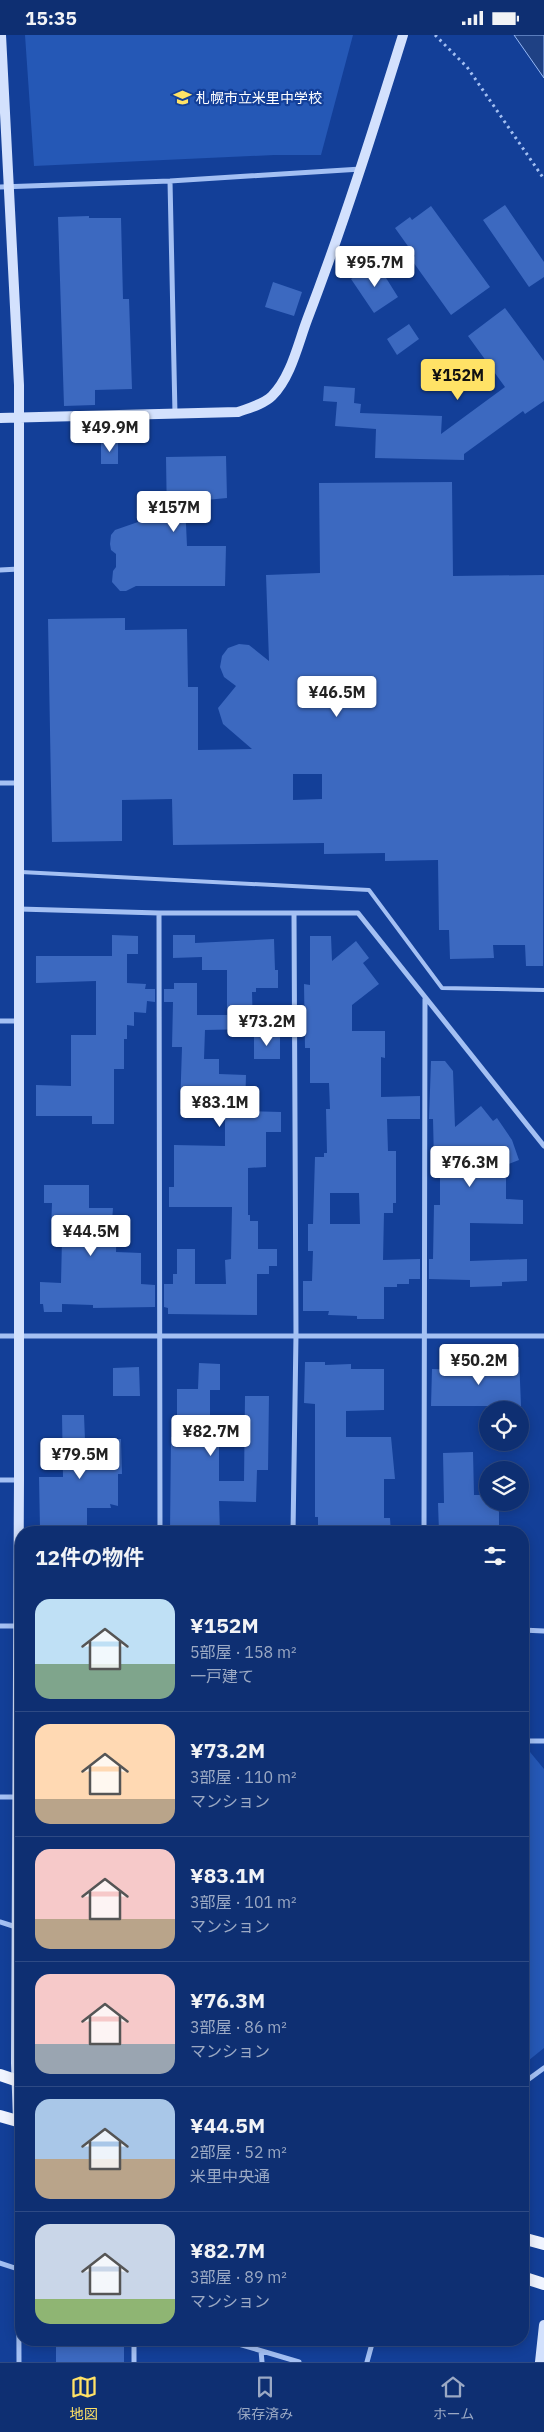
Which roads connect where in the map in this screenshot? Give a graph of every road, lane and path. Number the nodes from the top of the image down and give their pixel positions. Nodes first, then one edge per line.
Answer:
1 (1, 35) edge
2 (403, 35) edge
3 (434, 35) edge
4 (362, 169) junction
5 (544, 179) edge
6 (170, 181) junction
7 (5, 187) edge
8 (175, 415) junction
9 (19, 417) junction
10 (0, 418) edge
11 (20, 569) junction
12 (0, 570) edge
13 (0, 783) edge
14 (19, 783) junction
15 (19, 871) junction
16 (19, 909) junction
17 (159, 913) junction
18 (294, 913) junction
19 (544, 990) edge
20 (425, 999) junction
21 (0, 1021) edge
22 (18, 1021) junction
23 (544, 1146) edge
24 (161, 1335) junction
25 (296, 1335) junction
26 (426, 1335) junction
27 (0, 1336) edge
28 (18, 1336) junction
29 (544, 1336) edge
30 (0, 1480) edge
31 (19, 1480) junction
32 (19, 1526) edge
33 (160, 1526) edge
34 (293, 1526) edge
35 (424, 1526) edge
36 (0, 1626) edge
37 (15, 1626) edge
38 (529, 1630) edge
39 (544, 1631) edge
40 (529, 1741) edge
41 (544, 1741) edge
42 (0, 1797) edge
43 (15, 1797) edge
44 (0, 1922) edge
45 (15, 1927) edge
46 (544, 2068) edge
47 (0, 2075) edge
48 (529, 2079) edge
49 (15, 2080) edge
50 (0, 2116) edge
51 (15, 2120) edge
52 (529, 2240) edge
53 (544, 2244) edge
54 (0, 2263) edge
55 (15, 2268) edge
56 (529, 2279) edge
57 (544, 2284) edge
58 (544, 2325) edge
59 (18, 2346) edge
60 (134, 2346) edge
61 (245, 2346) edge
62 (371, 2346) edge
63 (261, 2351) junction
64 (18, 2362) edge
65 (134, 2362) edge
66 (262, 2362) edge
67 (299, 2362) edge
68 (367, 2362) edge
69 (540, 2362) edge

1 - 7 street
2 - 4 street
3 - 5 path
4 - 6 street
4 - 8 street
6 - 7 street
6 - 8 street
7 - 9 street
8 - 9 street
9 - 10 street
9 - 11 street
11 - 12 street
11 - 14 street
13 - 14 street
14 - 15 street
15 - 16 street
15 - 19 lane
16 - 17 street
16 - 22 street
17 - 18 street
17 - 24 street
18 - 20 street
18 - 25 street
20 - 23 street
20 - 26 street
21 - 22 street
22 - 28 street
24 - 25 street
24 - 28 street
24 - 33 street
25 - 26 street
25 - 34 street
26 - 29 street
26 - 35 street
27 - 28 street
28 - 31 street
30 - 31 street
31 - 32 street
36 - 37 street
38 - 39 street
40 - 41 street
42 - 43 street
44 - 45 street
46 - 48 street
47 - 49 main road
50 - 51 main road
52 - 53 main road
54 - 55 street
56 - 57 main road
58 - 69 street
59 - 64 street
60 - 65 street
61 - 63 street
62 - 68 street
63 - 66 street
63 - 67 street

